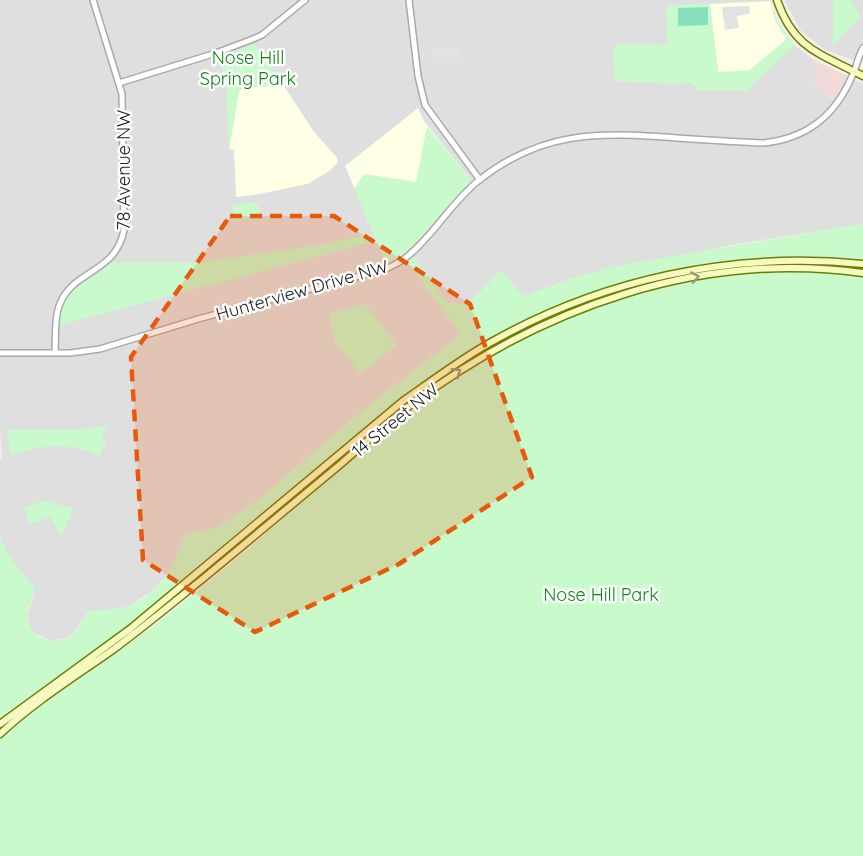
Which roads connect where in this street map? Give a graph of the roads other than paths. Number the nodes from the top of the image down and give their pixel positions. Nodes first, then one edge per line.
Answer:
1 (93, 0) edge
2 (305, 0) edge
3 (409, 0) edge
4 (777, 0) edge
5 (863, 48) edge
6 (854, 72) junction
7 (863, 76) edge
8 (119, 83) junction
9 (480, 180) junction
10 (863, 264) edge
11 (863, 273) edge
12 (55, 352) junction
13 (0, 353) edge
14 (0, 724) edge
15 (0, 734) edge

1 - 8 street, 78 Avenue NW
2 - 8 street
3 - 9 street
4 - 6 main road
5 - 6 street, Hunterview Drive NW
6 - 7 main road
6 - 9 street, Hunterview Drive NW
8 - 12 street, 78 Avenue NW
9 - 12 street, Hunterview Drive NW
10 - 14 main road, 14 Street NW
15 -> 11 main road, 14 Street NW
12 - 13 street, Hunterview Drive NW

